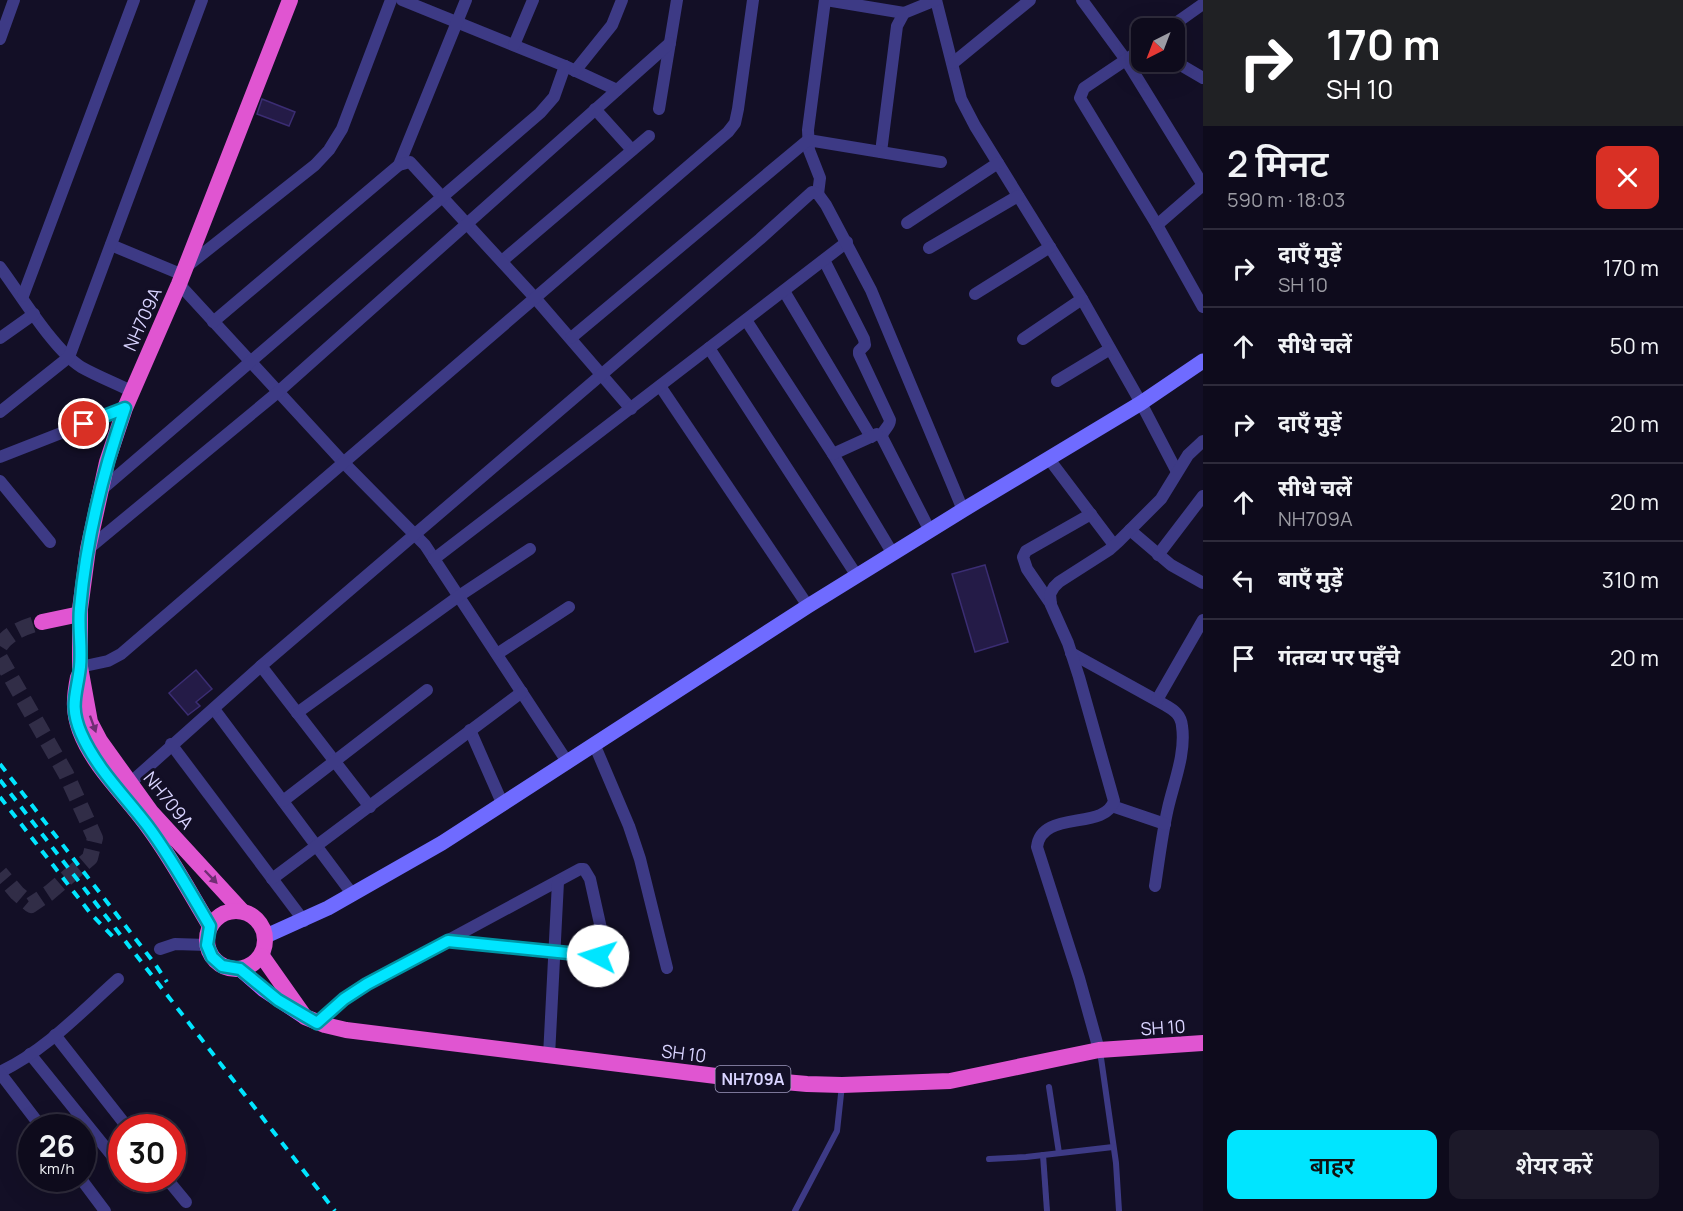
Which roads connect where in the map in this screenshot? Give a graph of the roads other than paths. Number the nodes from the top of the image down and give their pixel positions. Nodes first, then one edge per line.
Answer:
1 (14, 0) edge
2 (134, 0) edge
3 (202, 0) edge
4 (290, 0) edge
5 (391, 0) edge
6 (402, 0) edge
7 (466, 0) edge
8 (533, 0) edge
9 (622, 0) edge
10 (677, 0) edge
11 (753, 0) edge
12 (826, 0) edge
13 (936, 0) edge
14 (1030, 0) edge
15 (1082, 0) edge
16 (1203, 4) edge
17 (904, 13) junction
18 (1183, 18) edge
19 (457, 23) junction
20 (0, 39) edge
21 (670, 43) junction
22 (514, 45) junction
23 (1131, 56) edge
24 (1126, 60) junction
25 (953, 63) junction
26 (1185, 67) edge
27 (570, 69) junction
28 (1203, 78) edge
29 (617, 90) junction
30 (595, 109) junction
31 (659, 109) dead end
32 (649, 136) dead end
33 (808, 140) junction
34 (632, 150) junction
35 (881, 152) junction
36 (941, 162) dead end
37 (998, 163) junction
38 (399, 165) junction
39 (1203, 185) edge
40 (818, 194) junction
41 (442, 196) junction
42 (1018, 196) junction
43 (467, 223) junction
44 (907, 223) dead end
45 (1157, 225) junction
46 (847, 242) junction
47 (111, 245) junction
48 (1050, 247) junction
49 (929, 249) dead end
50 (824, 260) junction
51 (502, 261) junction
52 (0, 267) edge
53 (182, 276) junction
54 (784, 291) junction
55 (975, 294) dead end
56 (22, 296) junction
57 (536, 299) junction
58 (1082, 299) junction
59 (1203, 307) edge
60 (34, 314) junction
61 (746, 320) junction
62 (213, 322) junction
63 (0, 338) edge
64 (571, 338) junction
65 (1023, 339) dead end
66 (709, 348) junction
67 (1110, 349) junction
68 (69, 357) junction
69 (1203, 361) edge
70 (250, 362) junction
71 (602, 374) junction
72 (1058, 381) dead end
73 (660, 386) junction
74 (131, 391) junction
75 (278, 392) junction
76 (1141, 403) junction
77 (125, 408) junction
78 (631, 409) junction
79 (0, 411) edge
80 (883, 431) junction
81 (871, 437) junction
82 (1203, 441) edge
83 (833, 454) junction
84 (0, 457) edge
85 (1049, 459) junction
86 (344, 462) junction
87 (1177, 472) junction
88 (0, 481) edge
89 (100, 491) junction
90 (1201, 503) edge
91 (963, 510) junction
92 (1091, 514) junction
93 (1130, 530) junction
94 (930, 531) junction
95 (416, 534) junction
96 (50, 542) dead end
97 (1114, 545) junction
98 (88, 549) junction
99 (530, 549) dead end
100 (893, 554) junction
101 (1158, 555) junction
102 (434, 559) junction
103 (857, 576) junction
104 (1203, 583) edge
105 (459, 596) junction
106 (1051, 605) junction
107 (808, 606) junction
108 (569, 607) dead end
109 (80, 614) junction
110 (1203, 620) edge
111 (42, 622) tunnel mouth
112 (1071, 653) junction
113 (497, 654) junction
114 (261, 666) junction
115 (80, 667) junction
116 (427, 690) dead end
117 (522, 692) junction
118 (1157, 700) junction
119 (214, 709) junction
120 (297, 713) junction
121 (470, 730) junction
122 (171, 744) junction
123 (595, 746) junction
124 (333, 762) junction
125 (568, 763) junction
126 (130, 783) junction
127 (284, 801) junction
128 (503, 805) junction
129 (370, 807) junction
130 (1112, 807) junction
131 (1165, 824) junction
132 (317, 847) junction
133 (272, 879) junction
134 (558, 882) junction
135 (1155, 886) dead end
136 (353, 895) junction
137 (241, 910) junction
138 (304, 921) junction
139 (210, 926) junction
140 (266, 936) junction
141 (448, 941) junction
142 (207, 945) junction
143 (160, 949) dead end
144 (555, 952) junction
145 (262, 956) junction
146 (667, 968) dead end
147 (240, 969) junction
148 (118, 979) dead end
149 (311, 1020) junction
150 (55, 1035) junction
151 (1203, 1043) edge
152 (1100, 1050) junction
153 (30, 1054) junction
154 (549, 1056) junction
155 (0, 1072) edge
156 (842, 1084) junction
157 (1049, 1087) dead end
158 (32, 1114) edge
159 (117, 1114) edge
160 (1113, 1147) junction
161 (108, 1151) edge
162 (1059, 1153) junction
163 (1043, 1155) junction
164 (989, 1159) dead end
165 (91, 1192) edge
166 (178, 1192) edge
167 (186, 1202) dead end
168 (105, 1211) edge
169 (795, 1211) edge
170 (1047, 1211) edge
171 (1119, 1211) edge

1 - 20 street
2 - 56 street
3 - 47 street
4 - 53 highway, NH709A
5 - 53 street
6 - 19 street
7 - 19 street
8 - 22 street
9 - 27 street
10 - 21 street
11 - 57 street
12 - 17 street
12 - 33 street
13 - 17 street
13 - 25 street
14 - 25 street
15 - 24 street
16 - 18 street
17 - 35 street
19 - 22 street
19 - 38 street
21 - 29 street
21 - 31 street
22 - 27 street
23 - 24 street
24 - 39 street
24 - 45 street
25 - 37 street
26 - 28 street
27 - 29 street
27 - 41 street
29 - 30 street
30 - 34 street
30 - 43 street
32 - 34 street
33 - 35 street
33 - 40 street
33 - 64 street
34 - 51 street
35 - 36 street
37 - 42 street
37 - 44 street
38 - 41 street
38 - 62 street
39 - 45 street
40 - 46 street
40 - 71 street
41 - 43 street
41 - 70 street
42 - 48 street
42 - 49 street
43 - 51 street
43 - 75 street
45 - 59 street
46 - 50 street
46 - 91 street
47 - 53 street
47 - 68 street
48 - 55 street
48 - 58 street
50 - 54 street
50 - 80 street
51 - 57 street
52 - 56 street
53 - 62 street
53 - 74 highway, NH709A
54 - 61 street
54 - 81 street
56 - 60 street
57 - 64 street
57 - 86 street
58 - 65 street
58 - 67 street
60 - 63 street
60 - 68 street
61 - 66 street
61 - 83 street
62 - 70 street
64 - 71 street
66 - 73 street
66 - 103 street
67 - 72 street
67 - 76 street
68 - 74 street
68 - 79 street
69 - 76 main road
70 - 75 street
70 - 89 street
71 - 78 street
71 - 95 street
73 - 78 street
73 - 107 street
74 - 77 highway, NH709A
75 - 86 street
75 - 98 street
76 - 85 main road
76 - 87 street
77 - 84 street
77 - 89 highway, NH709A
78 - 102 street
80 - 81 street
80 - 94 street
81 - 83 street
82 - 87 street
83 - 100 street
85 - 91 main road
85 - 92 street
86 - 95 street
86 - 115 street
87 - 93 street
88 - 96 street
89 - 98 highway, NH709A
90 - 101 street
91 - 94 main road
92 - 97 street
92 - 106 street
93 - 97 street
93 - 101 street
94 - 100 main road
95 - 102 street
95 - 114 street
97 - 106 street
98 - 109 highway, NH709A
99 - 105 street
100 - 103 main road
101 - 104 street
102 - 105 street
103 - 107 main road
105 - 113 street
105 - 120 street
106 - 112 street
107 - 123 main road
108 - 113 street
109 - 111 highway
109 - 115 highway, NH709A
110 - 118 street
112 - 118 street
112 - 130 street
113 - 117 street
114 - 119 street
114 - 120 street
115 -> 126 highway, NH709A
115 - 139 highway, NH709A
116 - 124 street
117 - 121 street
117 - 125 street
118 - 131 street
119 - 122 street
119 - 127 street
120 - 124 street
121 - 128 street
121 - 129 street
122 - 126 street
122 - 133 street
123 - 125 main road
123 - 146 street
124 - 127 street
124 - 129 street
125 - 128 main road
126 -> 137 highway, NH709A
127 - 132 street
128 - 136 main road
129 - 132 street
130 - 131 street
130 - 152 street
131 - 135 street
132 - 133 street
132 - 136 street
133 - 138 street
134 - 141 street
134 - 144 street
134 - 144 street
136 - 138 main road
137 - 139 highway
137 - 140 highway
138 - 140 main road
139 - 142 highway
140 - 145 highway
141 - 144 street
141 - 149 street
142 - 143 street
142 - 147 highway, NH709A
144 - 154 street
145 - 147 highway
145 - 149 highway
147 - 149 main road, SH 10 / NH709A
148 - 150 street
149 - 154 highway, SH 10 / NH709A
150 - 153 street
150 - 159 street
151 - 152 highway, SH 10 / NH709A
152 - 156 highway, SH 10 / NH709A
152 - 160 lane
153 - 155 street
153 - 161 street
154 - 156 highway, SH 10 / NH709A
155 - 158 street
156 - 169 lane
157 - 162 lane
160 - 162 lane
160 - 171 lane
162 - 163 lane
163 - 164 lane
163 - 170 lane
165 - 168 street
166 - 167 street

